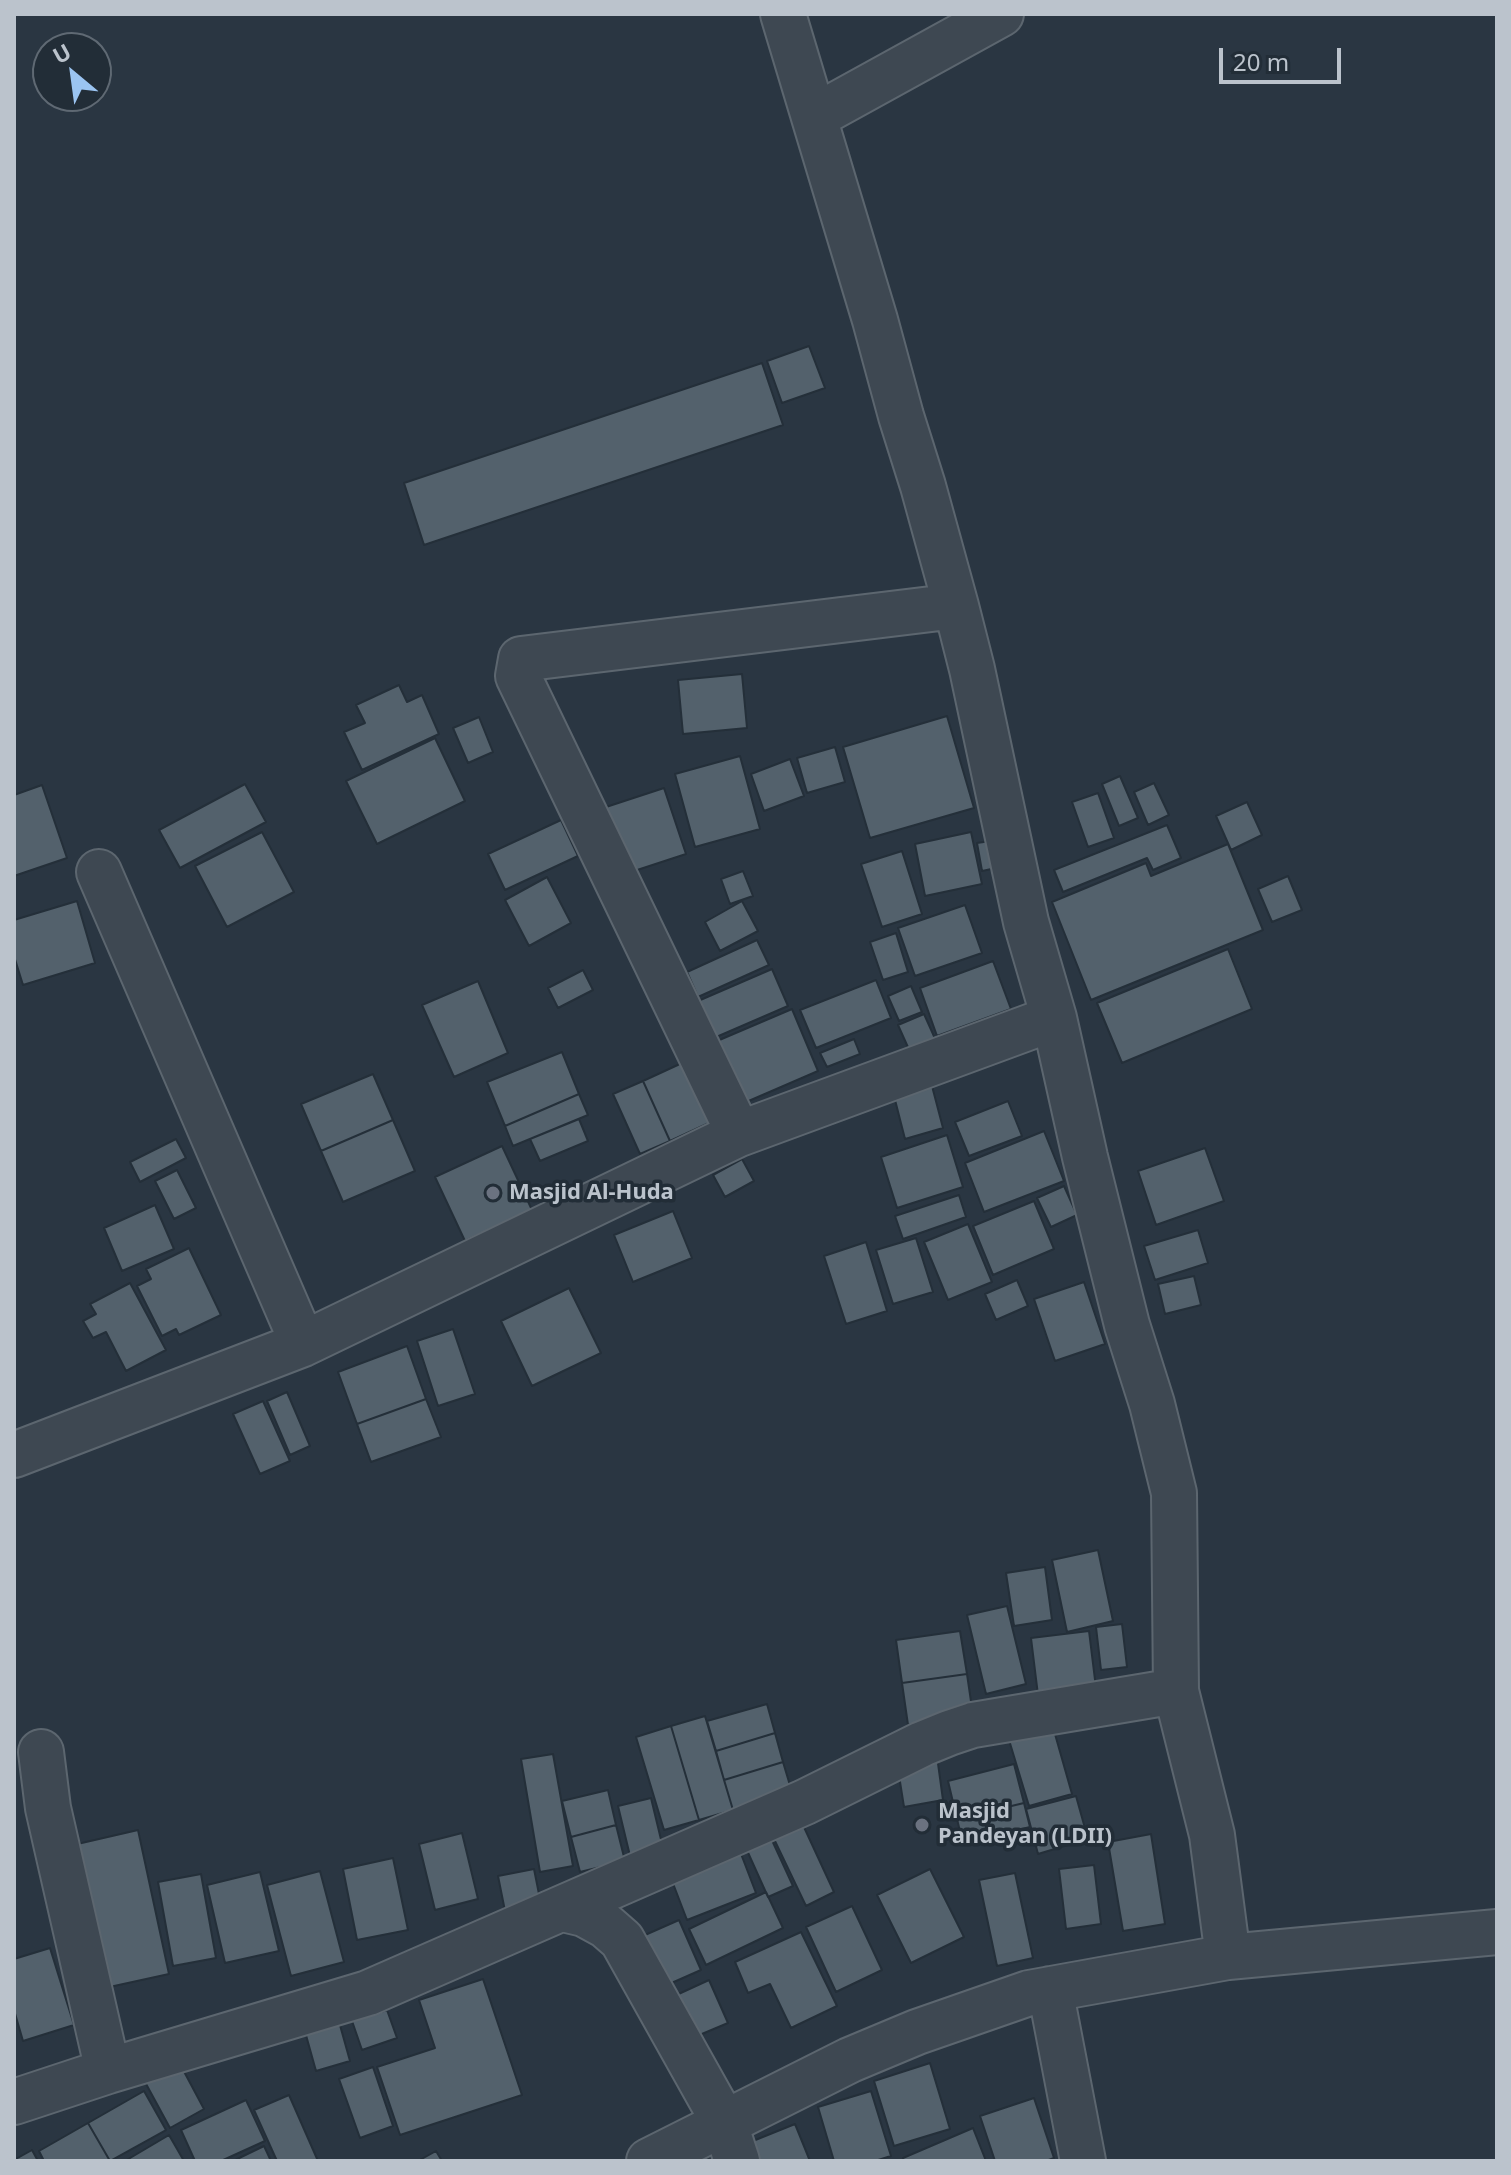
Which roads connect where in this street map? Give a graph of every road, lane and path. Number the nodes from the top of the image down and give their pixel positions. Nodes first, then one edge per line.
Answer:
1 (783, 14) edge
2 (1001, 14) edge
3 (814, 117) junction
4 (956, 606) junction
5 (99, 872) dead end
6 (1054, 1018) junction
7 (739, 1134) junction
8 (303, 1344) junction
9 (14, 1455) edge
10 (1176, 1691) junction
11 (41, 1752) dead end
12 (563, 1909) junction
13 (1497, 1932) edge
14 (1228, 1957) junction
15 (1050, 1989) junction
16 (108, 2071) junction
17 (14, 2102) edge
18 (731, 2142) edge
19 (649, 2161) edge
20 (1083, 2161) edge

1 - 3 street
2 - 3 street
3 - 4 street
4 - 6 street
4 - 7 street
5 - 8 street
6 - 7 street
6 - 10 street
7 - 8 street
8 - 9 street
10 - 12 street
10 - 14 street
11 - 16 street
12 - 16 street
12 - 18 street
13 - 14 street
14 - 15 street
15 - 18 street
15 - 20 street
16 - 17 street
18 - 19 street

